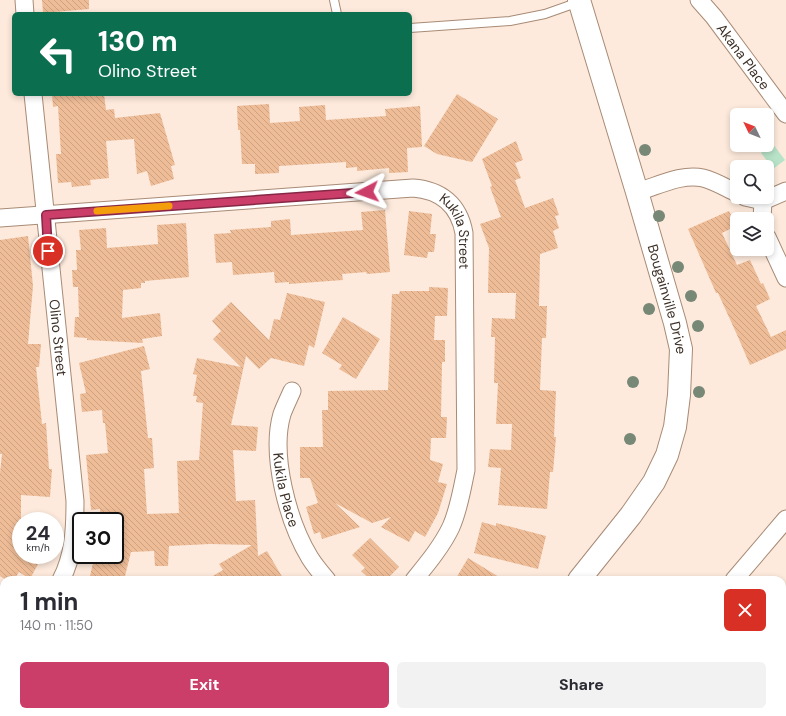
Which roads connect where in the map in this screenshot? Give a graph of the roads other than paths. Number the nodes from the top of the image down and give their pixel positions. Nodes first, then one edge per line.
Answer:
1 (24, 0) edge
2 (334, 0) edge
3 (699, 0) edge
4 (579, 1) edge
5 (25, 12) edge
6 (337, 12) edge
7 (412, 28) edge
8 (33, 96) edge
9 (786, 114) edge
10 (730, 190) edge
11 (786, 191) edge
12 (637, 192) junction
13 (774, 196) edge
14 (46, 215) junction
15 (0, 218) edge
16 (774, 252) edge
17 (786, 278) edge
18 (292, 391) dead end
19 (786, 519) edge
20 (63, 576) edge
21 (324, 576) edge
22 (417, 576) edge
23 (582, 576) edge
24 (737, 576) edge

1 - 5 street
2 - 6 lane
3 - 9 street, Akana Place
4 - 7 lane
4 - 12 street, Bougainville Drive
8 - 14 street, Olino Street
10 - 12 street
11 - 13 street
12 - 23 street, Bougainville Drive
14 - 15 street, Kukila Street
14 - 20 street, Olino Street
14 - 22 street, Kukila Street
16 - 17 street
18 - 21 street, Kukila Place
19 - 24 street

